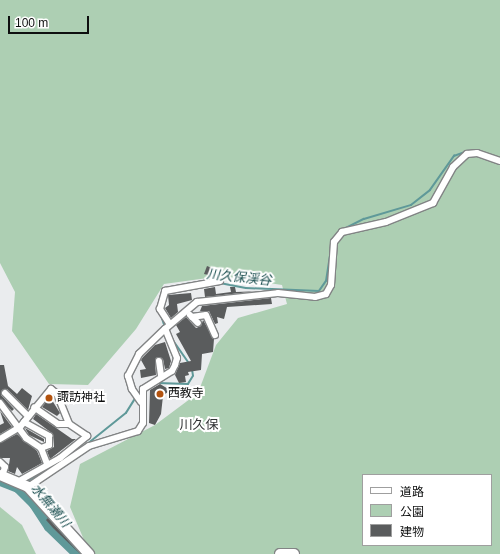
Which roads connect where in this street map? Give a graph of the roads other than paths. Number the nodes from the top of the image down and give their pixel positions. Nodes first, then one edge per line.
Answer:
1 (500, 161) edge
2 (220, 281) dead end
3 (190, 315) junction
4 (169, 323) junction
5 (198, 323) dead end
6 (165, 329) junction
7 (215, 335) dead end
8 (158, 361) dead end
9 (161, 376) junction
10 (5, 393) dead end
11 (142, 402) junction
12 (0, 403) edge
13 (34, 407) junction
14 (28, 416) junction
15 (69, 424) junction
16 (22, 425) junction
17 (0, 439) edge
18 (41, 448) junction
19 (62, 461) junction
20 (0, 462) edge
21 (47, 464) junction
22 (1, 476) edge
23 (23, 484) junction
24 (89, 554) edge
25 (280, 554) edge
26 (294, 554) edge

1 - 3 street
2 - 4 street
3 - 4 street
3 - 5 street
3 - 7 street
4 - 6 street
6 - 9 street
6 - 11 street
8 - 9 street
9 - 11 street
10 - 14 street
11 - 19 street
12 - 16 street
13 - 14 street
13 - 15 street
13 - 15 street
14 - 16 street
15 - 19 street
16 - 17 street
16 - 18 street
16 - 18 street
18 - 21 street
19 - 21 street
19 - 23 street
20 - 22 street
21 - 23 street
22 - 23 main road
23 - 24 main road
25 - 26 main road

